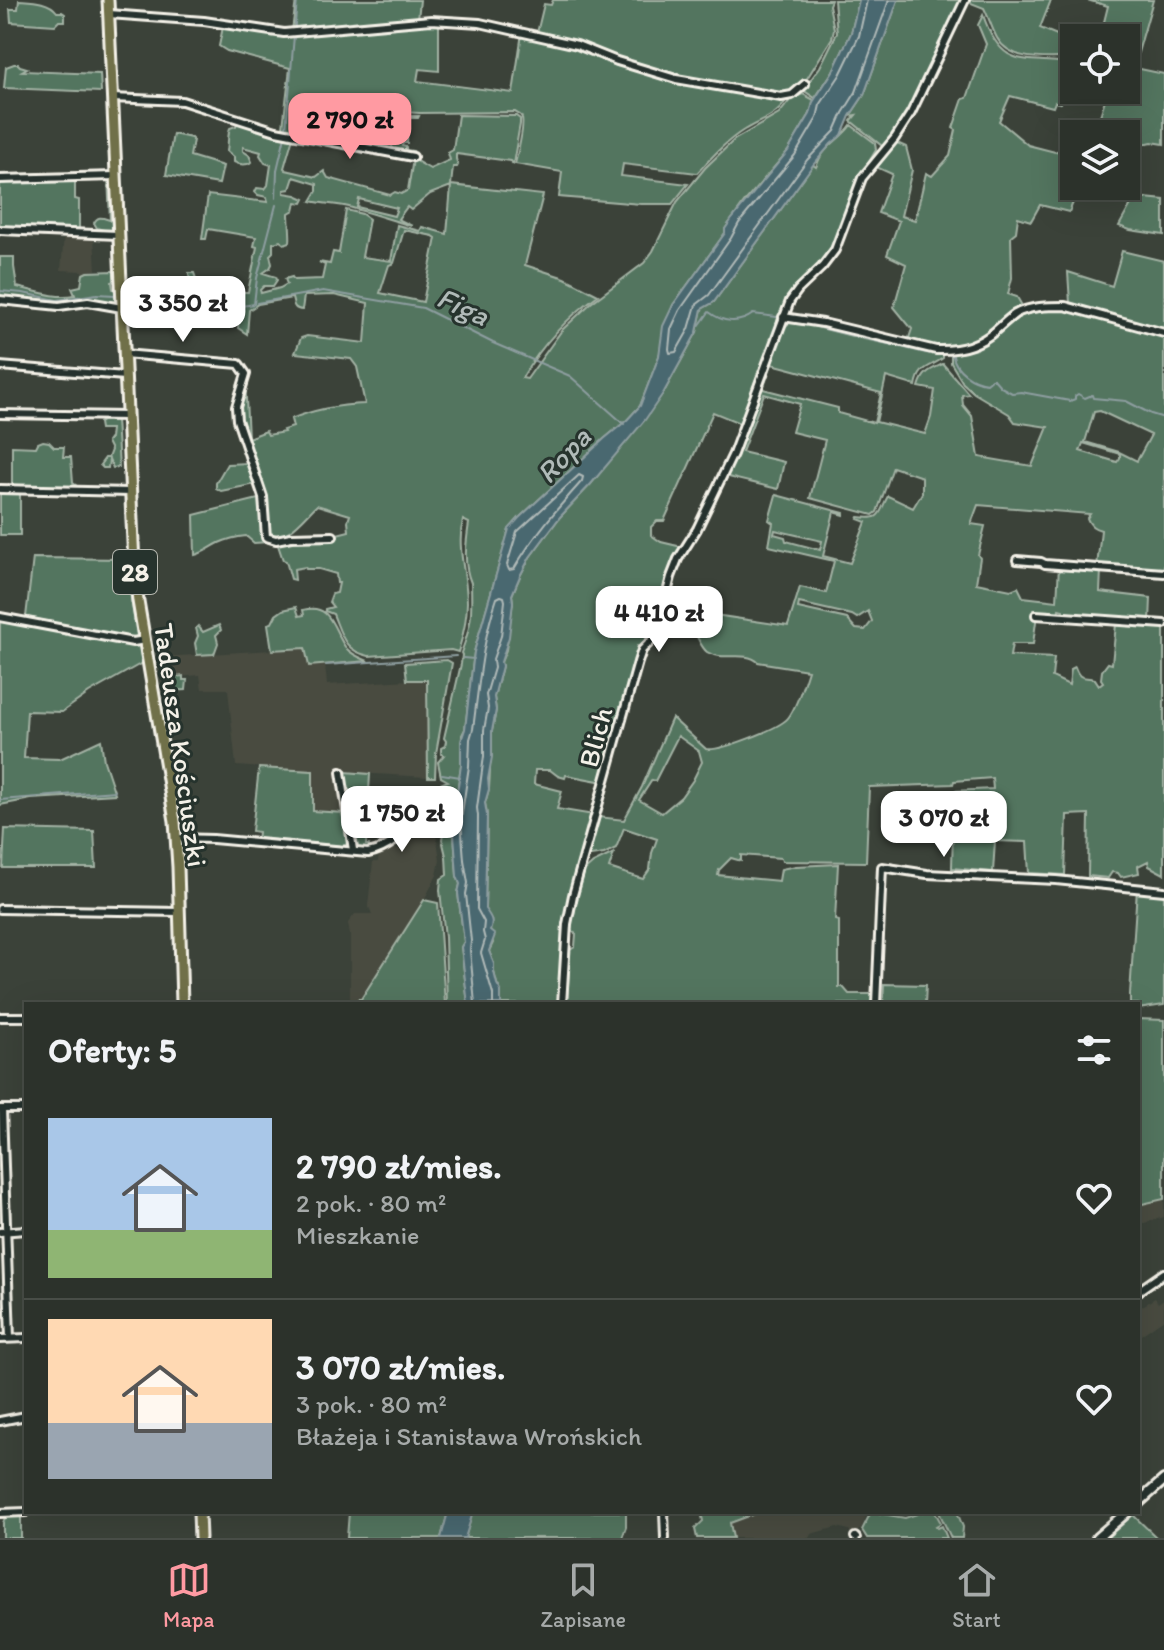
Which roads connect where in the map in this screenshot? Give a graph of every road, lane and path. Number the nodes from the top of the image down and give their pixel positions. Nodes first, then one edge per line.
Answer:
1 (108, 0) edge
2 (965, 0) edge
3 (109, 14) junction
4 (805, 84) dead end
5 (112, 98) junction
6 (413, 157) dead end
7 (116, 176) junction
8 (0, 179) edge
9 (0, 230) edge
10 (118, 235) junction
11 (0, 300) edge
12 (122, 306) junction
13 (783, 317) junction
14 (1164, 333) edge
15 (124, 354) junction
16 (0, 366) edge
17 (125, 376) junction
18 (0, 414) edge
19 (127, 416) junction
20 (0, 489) edge
21 (130, 492) junction
22 (333, 536) dead end
23 (1017, 560) dead end
24 (1164, 573) edge
25 (1036, 615) dead end
26 (0, 617) edge
27 (1164, 624) edge
28 (145, 640) junction
29 (341, 772) dead end
30 (432, 807) dead end
31 (176, 838) junction
32 (353, 850) junction
33 (1164, 891) edge
34 (0, 909) edge
35 (179, 912) junction
36 (182, 1002) edge
37 (562, 1002) edge
38 (876, 1002) edge
39 (0, 1017) edge
40 (24, 1017) edge
41 (1, 1109) edge
42 (24, 1109) edge
43 (24, 1230) edge
44 (2, 1232) edge
45 (1164, 1273) edge
46 (1140, 1290) edge
47 (10, 1338) junction
48 (24, 1338) edge
49 (0, 1339) edge
50 (24, 1416) edge
51 (0, 1421) edge
52 (1164, 1480) edge
53 (1140, 1501) edge
54 (24, 1512) edge
55 (0, 1513) edge
56 (199, 1514) edge
57 (664, 1514) edge
58 (1124, 1514) edge
59 (200, 1538) edge
60 (665, 1538) edge
61 (1097, 1538) edge

1 - 3 main road, 28
2 - 13 street, Blich
3 - 4 street
3 - 5 main road, 28
5 - 6 street
5 - 7 main road, 28
7 - 8 street
7 - 10 main road, 28
9 - 10 street
10 - 12 main road, 28
11 - 12 street
12 - 15 main road, Tadeusza Kościuszki / 28
13 - 14 street
13 - 37 street, Blich
15 - 17 main road, Tadeusza Kościuszki / 28
15 - 22 street
16 - 17 street
17 - 19 main road, Tadeusza Kościuszki / 28
18 - 19 street
19 - 21 main road, Tadeusza Kościuszki / 28
20 - 21 street
21 - 28 main road, Tadeusza Kościuszki / 28
23 - 24 street
25 - 27 street
26 - 28 street
28 - 31 main road, Tadeusza Kościuszki / 28
29 - 32 street
30 - 32 street
31 - 32 street
31 - 35 main road, Tadeusza Kościuszki / 28
33 - 38 street
34 - 35 street
35 - 36 main road, Tadeusza Kościuszki / 28
39 - 40 street
41 - 42 street
41 - 44 street
43 - 44 street
44 - 47 street
45 - 46 street
47 - 48 street
47 - 49 street
50 - 51 street
52 - 53 street
54 - 55 street
56 - 59 main road
57 - 60 street
58 - 61 street

